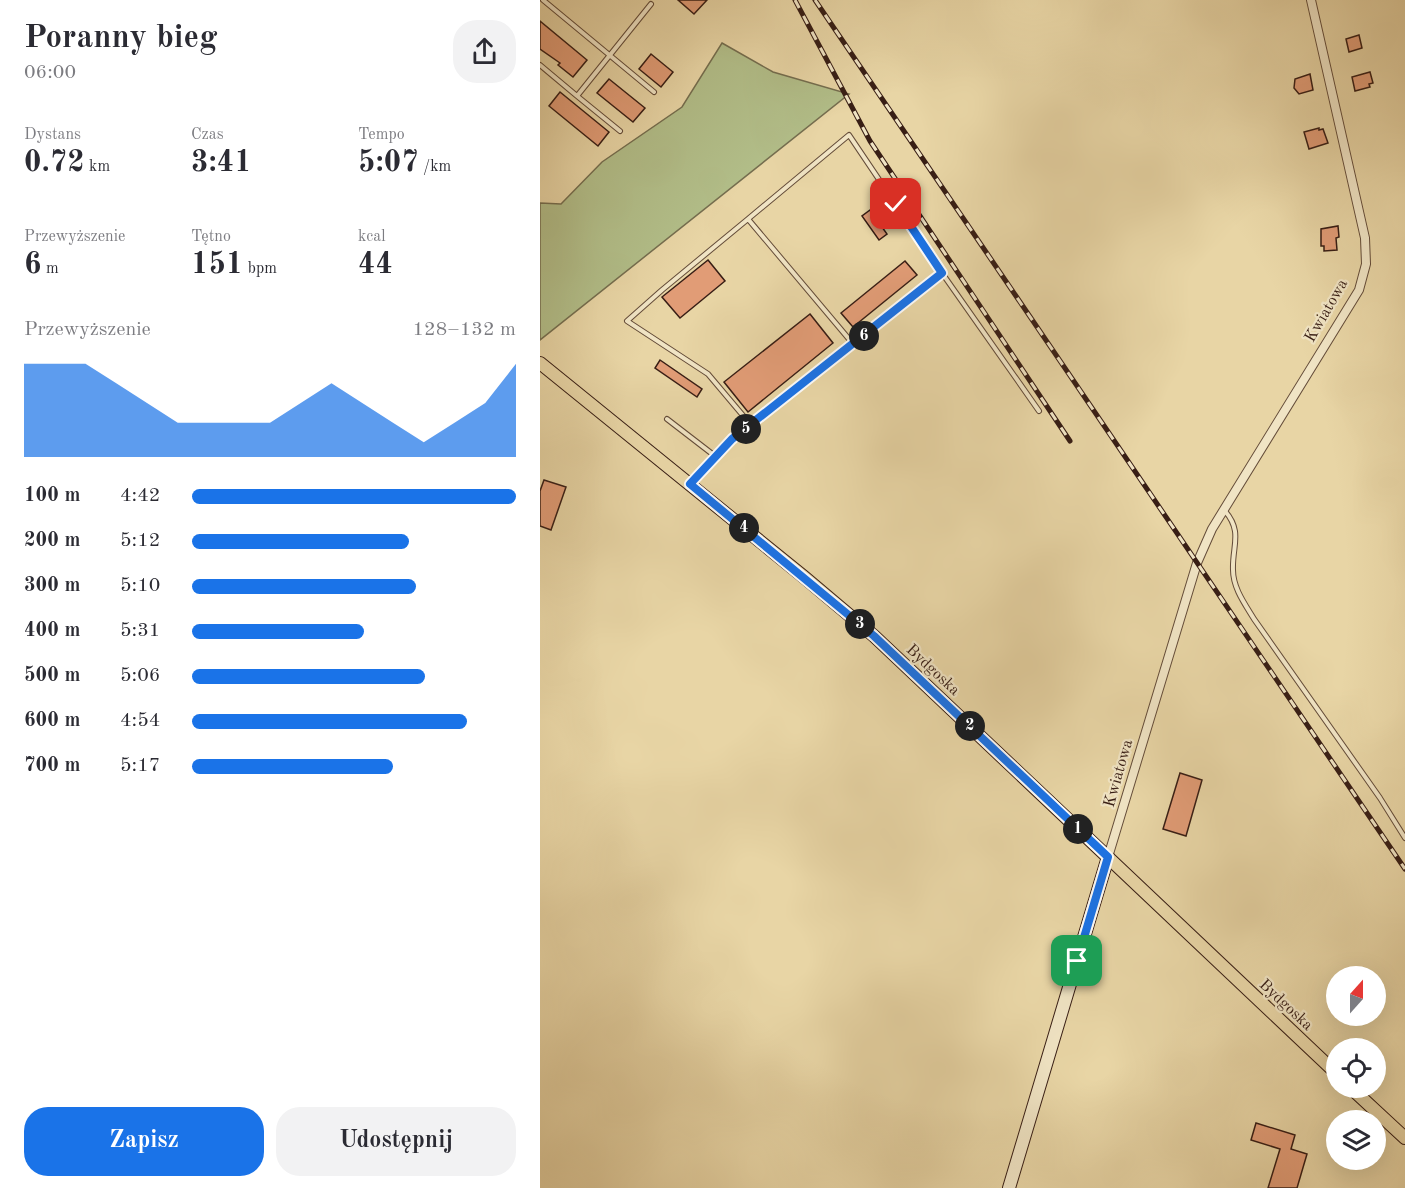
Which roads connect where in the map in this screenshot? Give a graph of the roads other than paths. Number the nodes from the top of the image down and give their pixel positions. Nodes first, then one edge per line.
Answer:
1 (543, 0) edge
2 (1311, 0) edge
3 (651, 4) dead end
4 (610, 55) junction
5 (540, 65) edge
6 (654, 92) dead end
7 (577, 96) junction
8 (620, 131) dead end
9 (748, 219) junction
10 (942, 273) junction
11 (854, 345) junction
12 (540, 363) edge
13 (1039, 411) dead end
14 (667, 419) dead end
15 (751, 425) junction
16 (715, 456) junction
17 (690, 484) junction
18 (1224, 510) junction
19 (1405, 838) edge
20 (1108, 857) junction
21 (1326, 1064) edge
22 (1362, 1098) edge
23 (1405, 1138) edge
24 (1009, 1188) edge

1 - 4 lane
2 - 18 street, Kwiatowa
3 - 4 lane
4 - 6 lane
4 - 7 lane
5 - 7 lane
7 - 8 lane
9 - 10 lane
9 - 11 lane
9 - 15 lane
10 - 11 lane
10 - 13 lane
11 - 15 lane
12 - 17 main road, Bydgoska
14 - 16 lane
15 - 16 lane
16 - 17 lane
17 - 20 main road, Bydgoska
18 - 19 lane
18 - 20 street, Kwiatowa
20 - 21 main road, Bydgoska
20 - 24 street, Kwiatowa
22 - 23 main road

